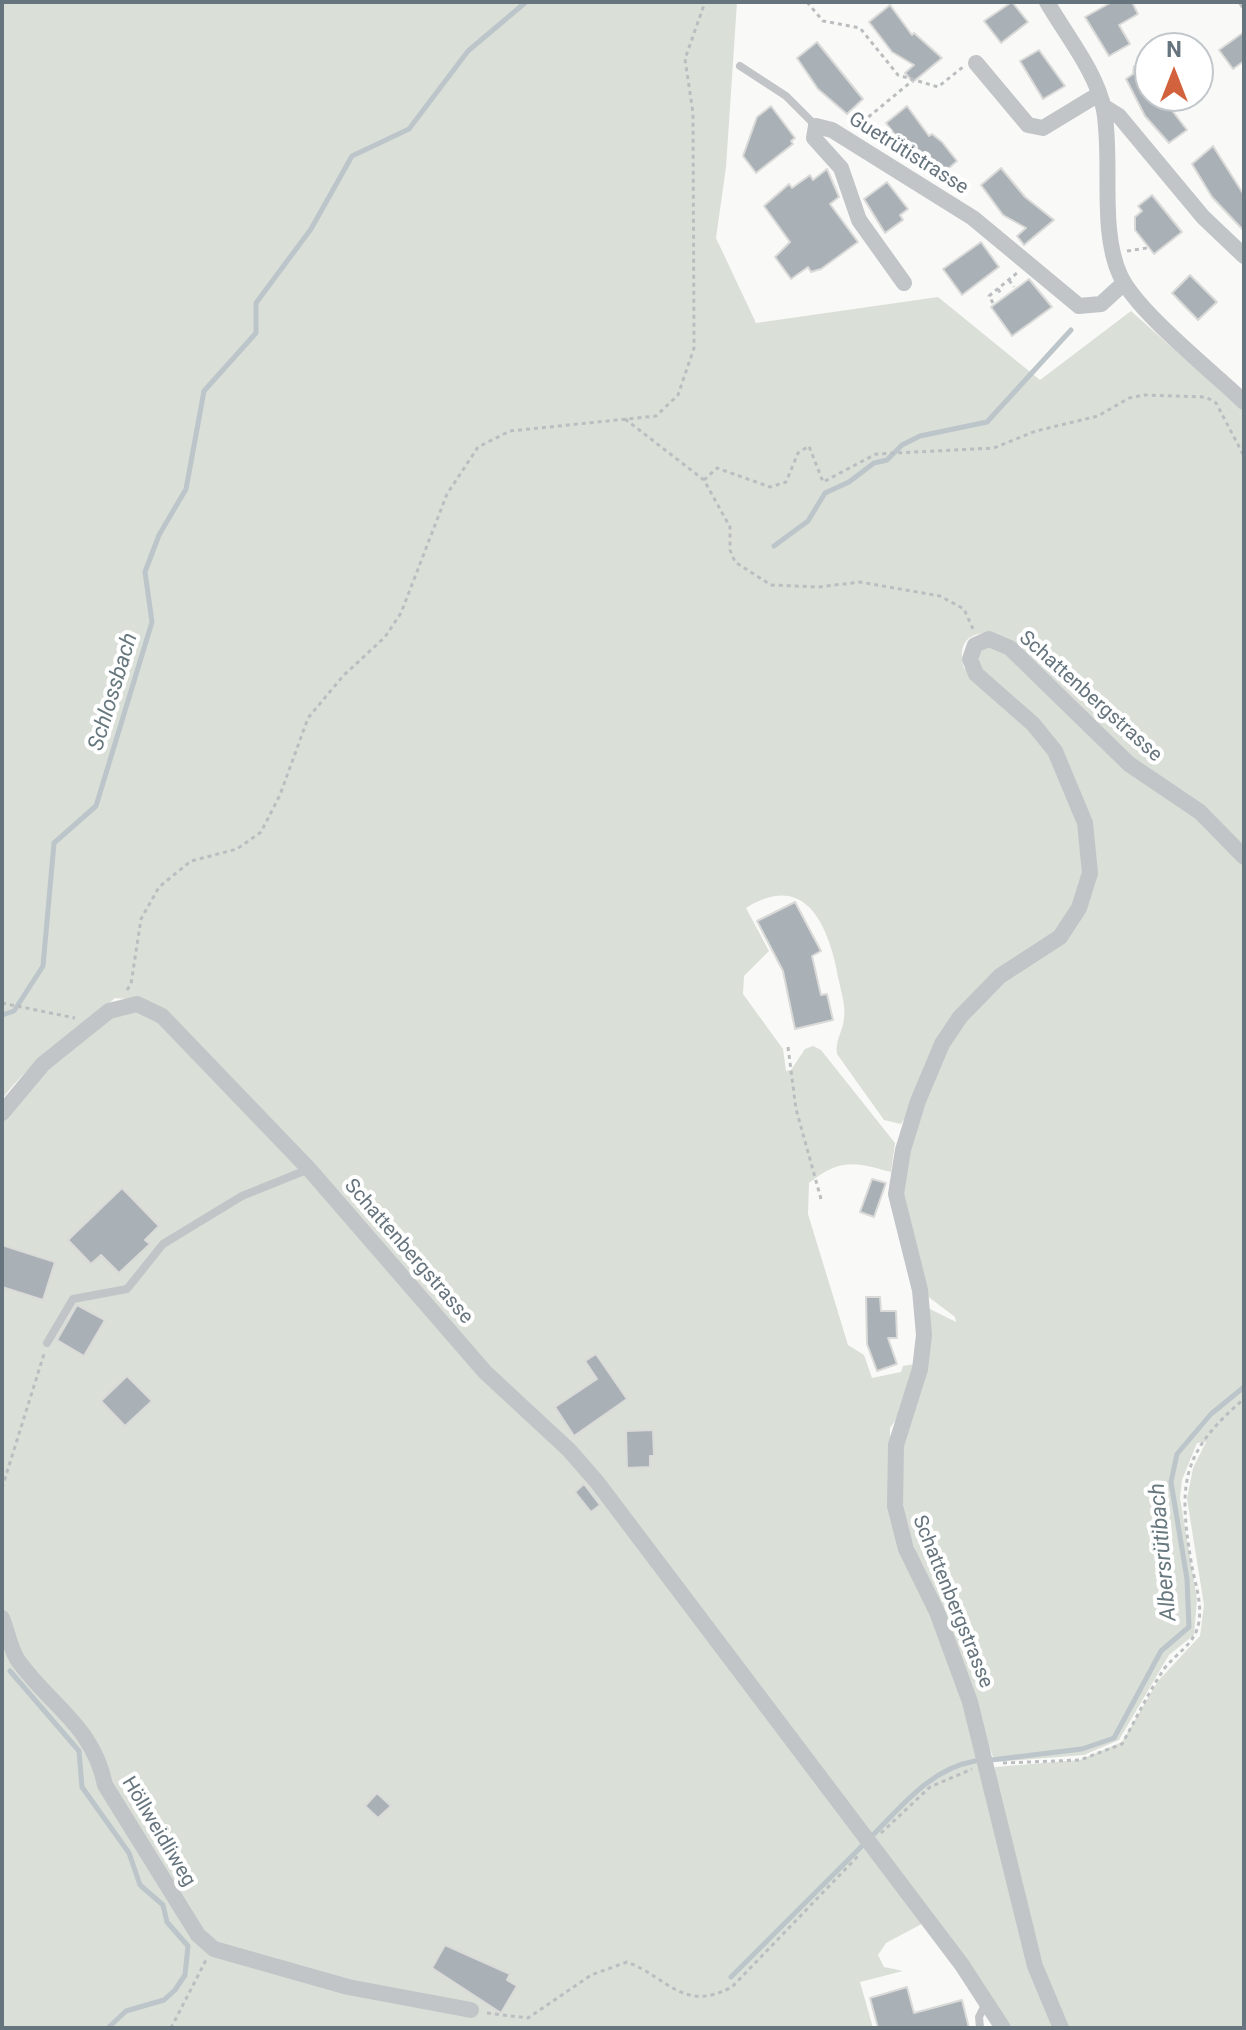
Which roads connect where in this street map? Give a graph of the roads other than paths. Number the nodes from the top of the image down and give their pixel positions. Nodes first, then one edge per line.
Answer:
1 (1047, 2) edge
2 (976, 63) dead end
3 (740, 66) dead end
4 (1101, 100) junction
5 (816, 126) junction
6 (1244, 256) edge
7 (904, 283) dead end
8 (1124, 283) junction
9 (1244, 402) edge
10 (1244, 857) edge
11 (2, 1113) edge
12 (309, 1169) junction
13 (47, 1343) road end
14 (2, 1618) edge
15 (988, 2001) junction
16 (471, 2010) road end
17 (980, 2028) edge
18 (1003, 2028) edge
19 (1061, 2028) edge

1 - 4 street
2 - 4 street
3 - 5 lane
4 - 6 street
4 - 8 street
5 - 7 street, Guetrütistrasse
5 - 8 street, Guetrütistrasse
8 - 9 street
10 - 19 street, Schattenbergstrasse
11 - 12 street, Schattenbergstrasse
12 - 13 lane
12 - 15 street, Schattenbergstrasse
14 - 16 street, Höllweidliweg
15 - 17 lane
15 - 18 street, Schattenbergstrasse

